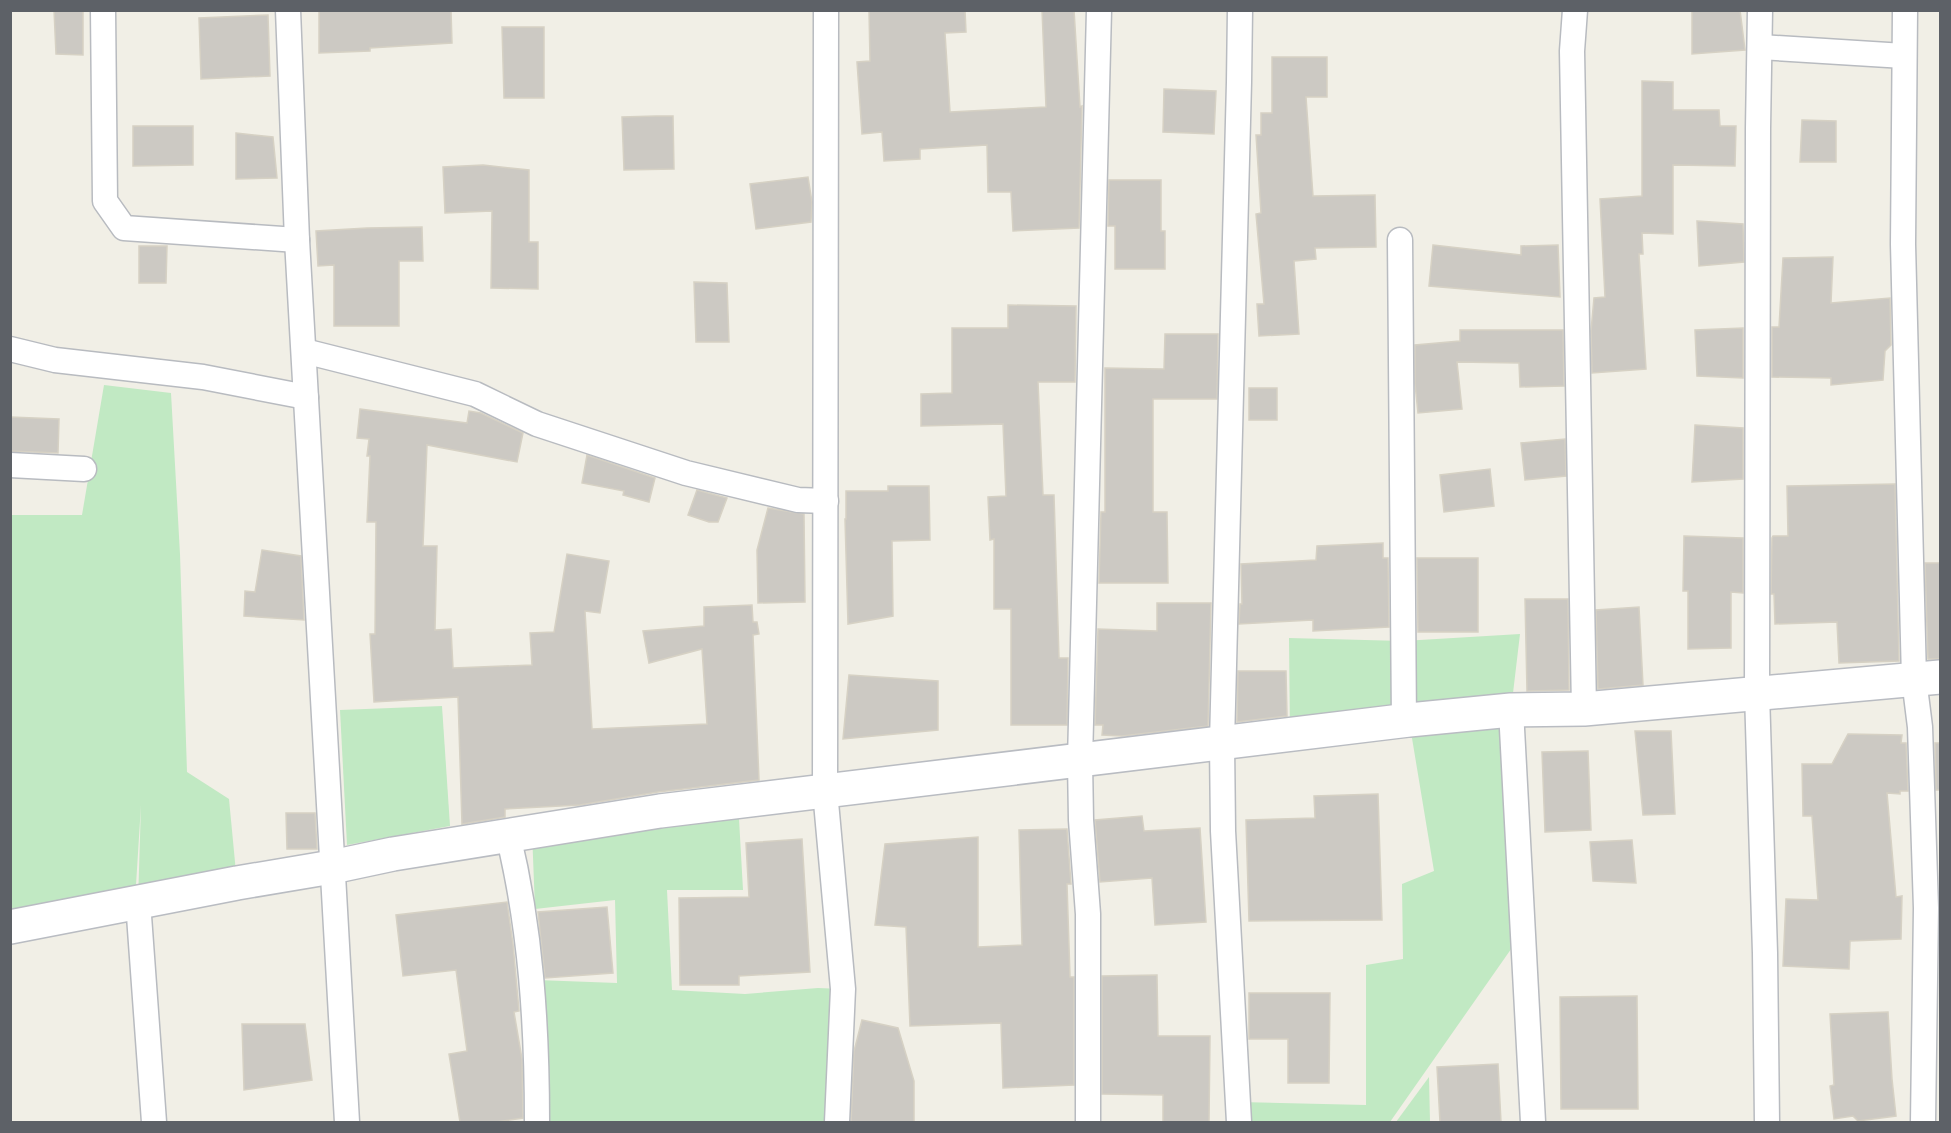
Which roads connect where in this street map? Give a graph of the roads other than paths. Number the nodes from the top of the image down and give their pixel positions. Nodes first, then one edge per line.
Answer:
1 (103, 10) edge
2 (288, 10) edge
3 (826, 10) edge
4 (1099, 10) edge
5 (1240, 10) edge
6 (1575, 10) edge
7 (1760, 10) edge
8 (1905, 10) edge
9 (1760, 46) junction
10 (1904, 56) junction
11 (297, 240) junction
12 (1400, 240) dead end
13 (10, 349) edge
14 (303, 351) junction
15 (306, 397) junction
16 (10, 465) edge
17 (84, 469) dead end
18 (826, 501) junction
19 (1927, 678) edge
20 (1757, 693) junction
21 (1584, 709) junction
22 (1511, 710) junction
23 (1404, 722) junction
24 (1222, 743) junction
25 (1080, 760) junction
26 (825, 790) junction
27 (508, 835) junction
28 (332, 867) junction
29 (138, 902) junction
30 (10, 927) edge
31 (154, 1122) edge
32 (346, 1122) edge
33 (537, 1122) edge
34 (837, 1122) edge
35 (1088, 1122) edge
36 (1239, 1122) edge
37 (1533, 1122) edge
38 (1767, 1122) edge
39 (1923, 1122) edge

1 - 11 street
2 - 11 street
3 - 18 street
4 - 25 street
5 - 24 street
6 - 21 street
7 - 9 street
8 - 10 street
9 - 10 street
9 - 20 street
10 - 19 street
11 - 14 street
12 - 23 street
13 - 15 street
14 - 15 street
14 - 18 street
15 - 28 street
16 - 17 street
18 - 26 street
19 - 20 street
19 - 39 street
20 - 21 street
20 - 38 street
21 - 22 street
22 - 23 street
22 - 37 street
23 - 24 street
24 - 25 street
24 - 36 street
25 - 26 street
25 - 35 street
26 - 27 street
26 - 34 street
27 - 28 street
27 - 33 street
28 - 29 street
28 - 32 street
29 - 30 street
29 - 31 street

